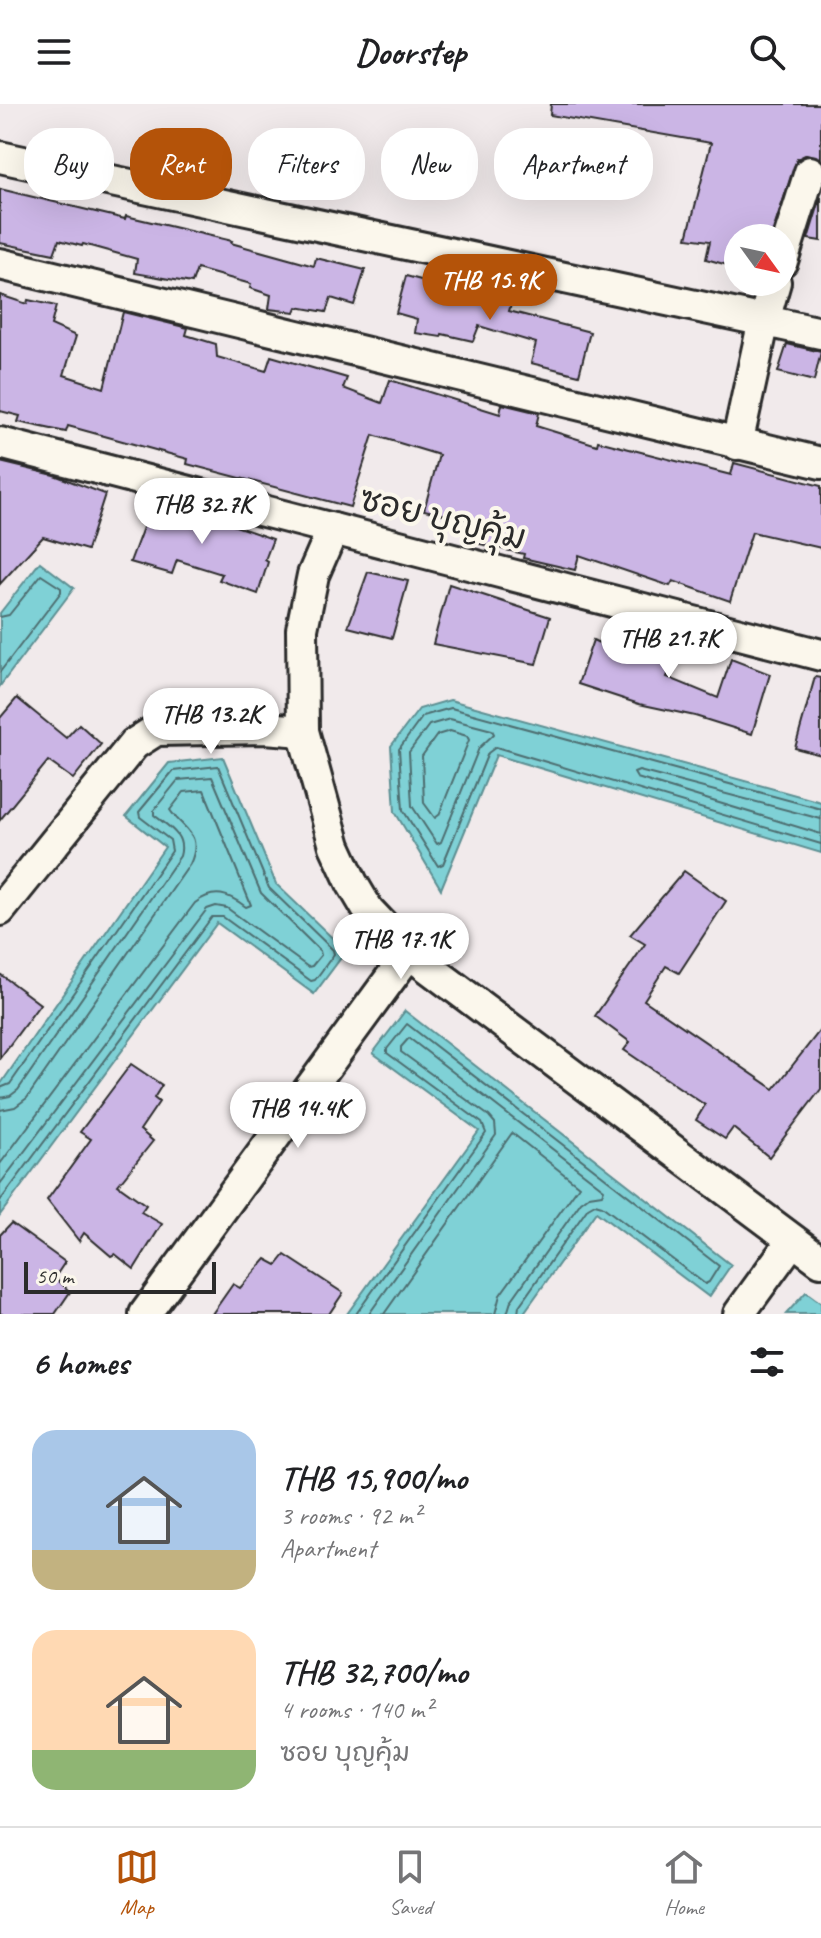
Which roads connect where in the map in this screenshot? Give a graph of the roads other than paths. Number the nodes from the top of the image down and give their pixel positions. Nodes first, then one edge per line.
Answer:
1 (0, 157) edge
2 (810, 172) dead end
3 (794, 224) edge
4 (0, 264) edge
5 (771, 296) edge
6 (764, 320) junction
7 (821, 333) edge
8 (0, 443) edge
9 (737, 444) junction
10 (821, 463) edge
11 (333, 529) junction
12 (821, 655) edge
13 (303, 731) junction
14 (0, 910) edge
15 (409, 953) junction
16 (792, 1241) junction
17 (821, 1261) edge
18 (145, 1314) edge
19 (739, 1314) edge

1 - 6 street
2 - 3 street
4 - 9 street
5 - 6 street
6 - 7 street
6 - 9 street
8 - 11 street, ซอย บุญคุ้ม
9 - 10 street
11 - 12 street, ซอย บุญคุ้ม
11 - 13 street
13 - 14 street
13 - 15 street
15 - 16 street
15 - 18 street
16 - 17 street
16 - 19 street

